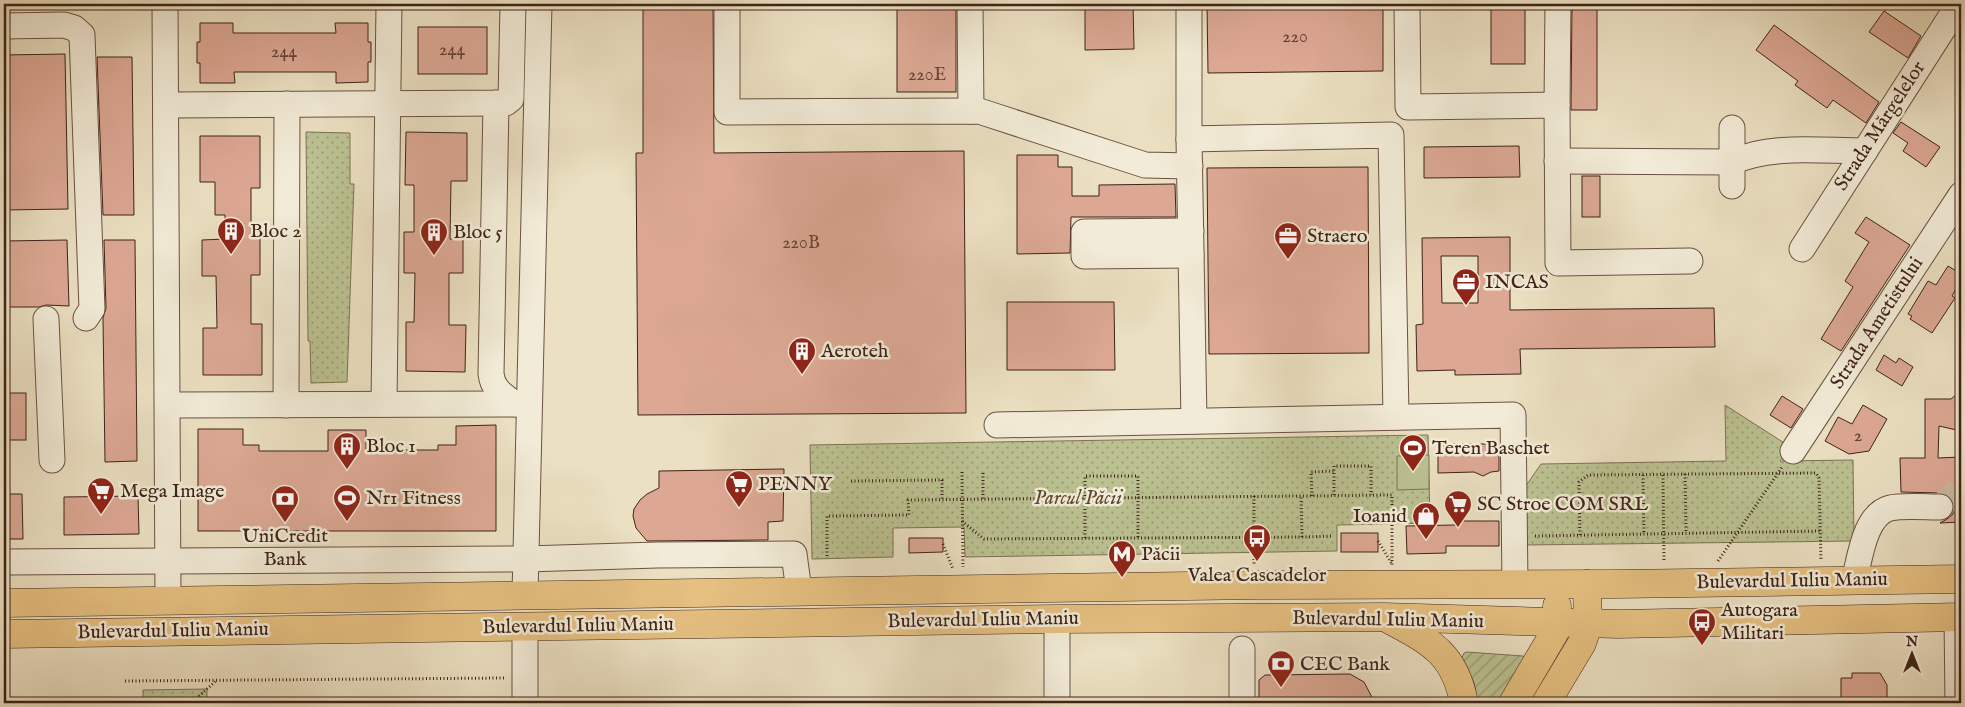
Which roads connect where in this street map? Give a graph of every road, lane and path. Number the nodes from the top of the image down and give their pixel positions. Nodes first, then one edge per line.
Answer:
1 (165, 4) edge
2 (389, 4) edge
3 (513, 4) edge
4 (539, 4) edge
5 (727, 4) edge
6 (970, 4) edge
7 (1188, 4) edge
8 (1407, 4) edge
9 (1558, 4) edge
10 (1959, 4) edge
11 (4, 26) edge
12 (496, 103) junction
13 (1408, 103) junction
14 (287, 104) junction
15 (388, 104) junction
16 (167, 105) junction
17 (1557, 105) junction
18 (971, 111) junction
19 (1732, 128) dead end
20 (1391, 135) junction
21 (1189, 139) junction
22 (1865, 151) junction
23 (1557, 161) junction
24 (1732, 162) junction
25 (1190, 166) junction
26 (1732, 186) dead end
27 (1961, 195) edge
28 (1802, 249) dead end
29 (1690, 261) dead end
30 (86, 318) dead end
31 (46, 319) dead end
32 (384, 404) junction
33 (515, 404) junction
34 (168, 405) junction
35 (286, 405) junction
36 (1396, 417) junction
37 (1194, 421) junction
38 (997, 425) dead end
39 (1793, 451) dead end
40 (52, 460) dead end
41 (1334, 471) junction
42 (962, 472) dead end
43 (982, 473) dead end
44 (1685, 474) junction
45 (1778, 474) junction
46 (1643, 475) junction
47 (1663, 475) junction
48 (851, 481) dead end
49 (1334, 495) junction
50 (1371, 495) junction
51 (1254, 496) junction
52 (1301, 496) junction
53 (1312, 496) junction
54 (1085, 498) junction
55 (1138, 498) junction
56 (962, 499) junction
57 (982, 499) junction
58 (942, 500) junction
59 (1940, 507) tunnel mouth
60 (962, 521) junction
61 (1820, 531) junction
62 (1737, 533) junction
63 (1644, 534) junction
64 (1664, 534) junction
65 (1686, 534) junction
66 (1333, 536) dead end
67 (1580, 536) junction
68 (1254, 537) junction
69 (1302, 537) junction
70 (1514, 537) junction
71 (1085, 538) junction
72 (1138, 538) junction
73 (657, 555) junction
74 (827, 556) dead end
75 (526, 559) junction
76 (168, 561) junction
77 (4, 562) edge
78 (1392, 565) dead end
79 (963, 568) dead end
80 (1254, 569) dead end
81 (1961, 579) edge
82 (1821, 581) junction
83 (1854, 581) junction
84 (1704, 582) junction
85 (1664, 583) junction
86 (1514, 584) junction
87 (1557, 584) junction
88 (1587, 584) junction
89 (799, 591) junction
90 (656, 593) junction
91 (525, 595) junction
92 (168, 601) junction
93 (4, 603) edge
94 (1384, 617) junction
95 (1959, 617) edge
96 (1056, 619) junction
97 (1557, 623) junction
98 (1588, 624) junction
99 (525, 626) junction
100 (4, 634) edge
101 (1242, 649) dead end
102 (525, 677) junction
103 (216, 680) junction
104 (125, 681) dead end
105 (196, 699) junction
106 (125, 700) dead end
107 (4, 701) edge
108 (167, 703) edge
109 (191, 703) edge
110 (525, 703) edge
111 (1057, 703) edge
112 (1242, 703) edge
113 (1464, 703) edge
114 (1513, 703) edge
115 (1546, 703) edge
116 (1958, 703) edge

1 - 16 street
2 - 15 street
3 - 12 street
4 - 75 street
5 - 18 street
6 - 18 street
7 - 21 street
8 - 13 street
9 - 17 street
10 - 22 street, Strada Mărgelelor
11 - 30 street
12 - 15 street
12 - 33 street
13 - 17 street
13 - 20 street
14 - 15 street
14 - 16 street
14 - 35 street
15 - 32 street
16 - 34 street
17 - 23 street
18 - 25 street
19 - 24 street
20 - 21 street
20 - 36 street
21 - 25 street
22 - 24 street
22 - 28 street, Strada Mărgelelor
23 - 24 street
23 - 29 street
24 - 26 street
25 - 37 street
27 - 39 street, Strada Ametistului
31 - 40 street
32 - 33 street
32 - 35 street
33 - 75 street
34 - 35 street
34 - 76 street
36 - 37 street
36 - 70 street
37 - 38 street
41 - 49 path
41 - 50 path
41 - 53 path
42 - 56 path
43 - 57 path
44 - 45 path
44 - 47 path
44 - 65 path
45 - 61 path
45 - 62 path
46 - 47 path
46 - 63 path
46 - 67 path
47 - 64 path
48 - 58 path
49 - 50 path
49 - 53 path
50 - 78 path
51 - 52 path
51 - 55 path
51 - 68 path
52 - 53 path
52 - 69 path
54 - 55 path
54 - 55 path
54 - 57 path
54 - 71 path
55 - 72 path
56 - 57 path
56 - 58 path
56 - 60 path
58 - 74 path
59 - 83 street
60 - 71 path
60 - 79 path
61 - 62 path
61 - 82 path
62 - 65 path
62 - 84 path
63 - 64 path
63 - 67 path
64 - 65 path
64 - 85 path
66 - 69 path
67 - 70 path
68 - 69 path
68 - 72 path
68 - 80 path
70 - 86 street
71 - 72 path
73 - 75 street
73 - 89 street
73 - 90 street
75 - 76 street
75 - 91 street
76 - 77 street
76 - 92 street
81 - 83 main road, Bulevardul Iuliu Maniu
82 - 83 main road, Bulevardul Iuliu Maniu
82 - 84 main road, Bulevardul Iuliu Maniu
84 - 85 main road, Bulevardul Iuliu Maniu
85 - 88 main road, Bulevardul Iuliu Maniu
86 - 87 main road, Bulevardul Iuliu Maniu
86 - 89 main road, Bulevardul Iuliu Maniu
87 - 88 main road, Bulevardul Iuliu Maniu
87 - 97 main road
88 - 98 main road
89 - 90 main road, Bulevardul Iuliu Maniu
90 - 91 main road, Bulevardul Iuliu Maniu
91 - 92 main road, Bulevardul Iuliu Maniu
92 - 93 main road, Bulevardul Iuliu Maniu
94 - 96 main road, Bulevardul Iuliu Maniu
94 - 97 main road, Bulevardul Iuliu Maniu
94 - 113 main road
95 - 98 main road, Bulevardul Iuliu Maniu
95 - 116 street
96 - 99 main road, Bulevardul Iuliu Maniu
96 - 111 street
97 - 98 main road, Bulevardul Iuliu Maniu
97 - 114 main road
98 - 115 main road
99 - 100 main road, Bulevardul Iuliu Maniu
99 - 102 street
101 - 112 street
102 - 103 path
102 - 110 street
103 - 104 path
103 - 105 path
105 - 108 path
105 - 109 path
106 - 107 path

